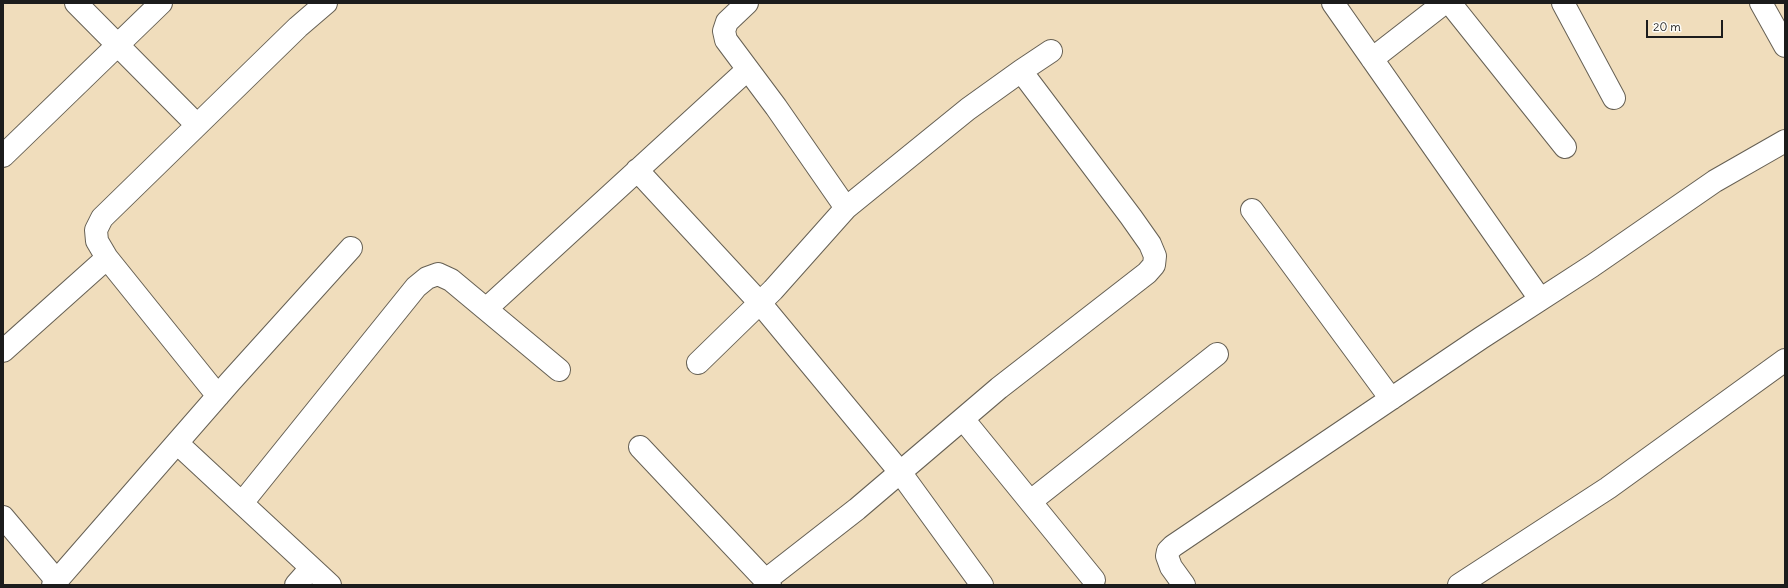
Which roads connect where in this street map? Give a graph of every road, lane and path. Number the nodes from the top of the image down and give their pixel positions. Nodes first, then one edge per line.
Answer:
1 (76, 3) edge
2 (161, 3) edge
3 (326, 3) edge
4 (747, 3) edge
5 (1333, 3) edge
6 (1444, 3) edge
7 (1450, 3) edge
8 (1563, 3) edge
9 (1761, 3) edge
10 (117, 44) junction
11 (1785, 46) edge
12 (1051, 52) dead end
13 (1372, 59) junction
14 (747, 70) junction
15 (1021, 71) junction
16 (1614, 98) dead end
17 (197, 125) junction
18 (1785, 141) edge
19 (1565, 147) dead end
20 (3, 156) edge
21 (637, 170) junction
22 (846, 208) junction
23 (1252, 210) dead end
24 (351, 248) dead end
25 (107, 258) junction
26 (1540, 299) junction
27 (760, 303) junction
28 (486, 310) junction
29 (3, 351) edge
30 (1217, 354) dead end
31 (1785, 360) edge
32 (698, 363) dead end
33 (558, 370) dead end
34 (218, 396) junction
35 (1391, 398) junction
36 (963, 419) junction
37 (178, 443) junction
38 (640, 447) dead end
39 (900, 472) junction
40 (1031, 502) junction
41 (242, 503) junction
42 (3, 517) edge
43 (311, 568) junction
44 (1094, 580) dead end
45 (55, 583) edge
46 (768, 583) edge
47 (296, 585) edge
48 (330, 585) edge
49 (982, 585) edge
50 (1184, 585) edge
51 (1459, 585) edge

1 - 10 street
2 - 10 street
3 - 17 street
4 - 14 street
5 - 13 street
6 - 13 street
7 - 19 street
8 - 16 street
9 - 11 street
10 - 17 street
10 - 20 street
12 - 15 street
13 - 26 street
14 - 21 street
14 - 22 street
15 - 22 street
15 - 36 street
17 - 25 street
18 - 26 street
21 - 27 street
21 - 28 street
22 - 27 street
23 - 35 street
24 - 34 street
25 - 29 street
25 - 34 street
26 - 35 street
27 - 32 street
27 - 39 street
28 - 33 street
28 - 41 street
30 - 40 street
31 - 51 street
34 - 37 street
35 - 50 street
36 - 39 street
36 - 40 street
37 - 41 street
37 - 45 street
38 - 46 street
39 - 46 street
39 - 49 street
40 - 44 street
41 - 43 street
42 - 45 street
43 - 47 street
43 - 48 street

